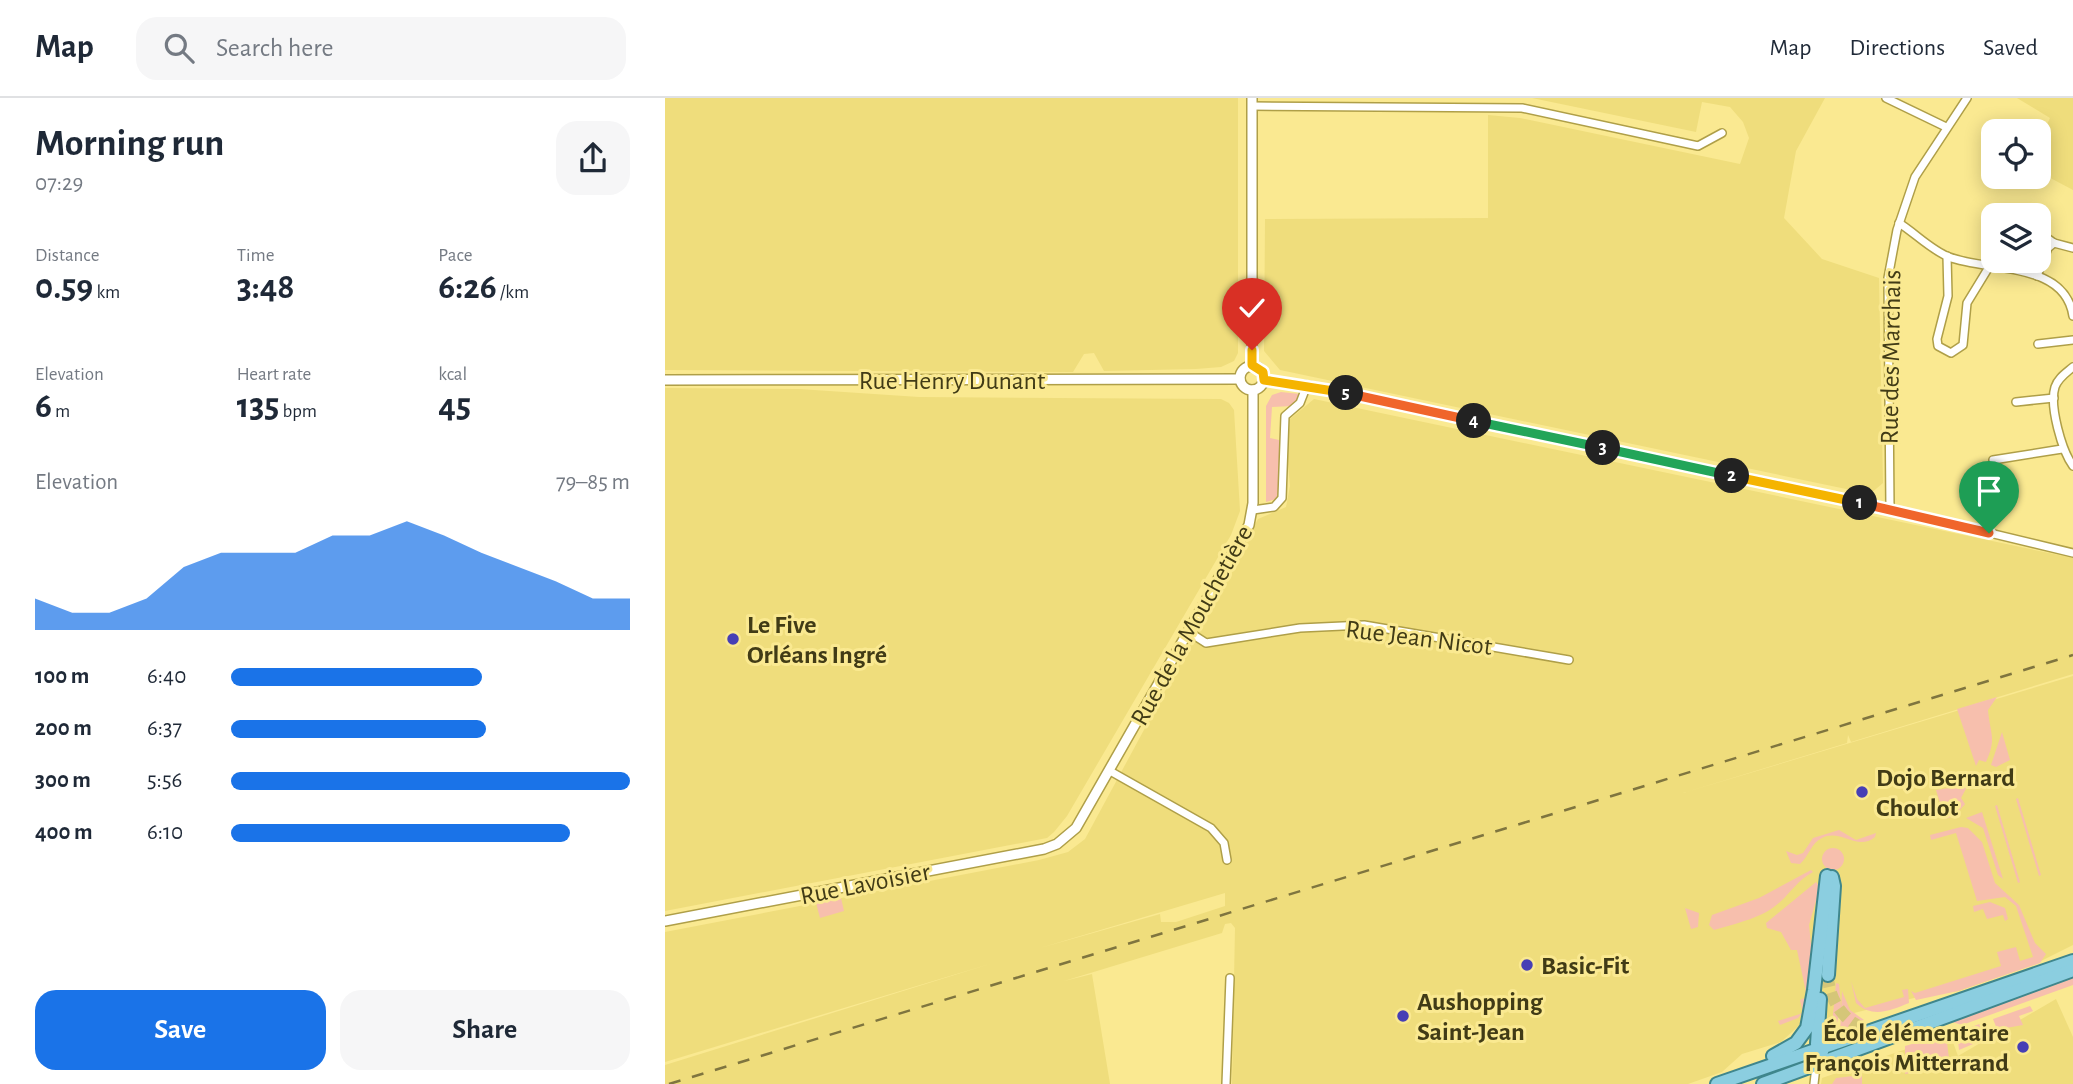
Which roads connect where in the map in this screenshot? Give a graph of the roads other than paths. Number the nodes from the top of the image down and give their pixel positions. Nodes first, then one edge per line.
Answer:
1 (1886, 98) edge
2 (1967, 98) edge
3 (1252, 102) edge
4 (1946, 127) junction
5 (1722, 133) dead end
6 (1899, 223) junction
7 (2051, 241) edge
8 (2054, 243) junction
9 (2073, 248) edge
10 (1947, 256) junction
11 (1981, 265) edge
12 (1985, 273) edge
13 (2021, 273) edge
14 (2037, 276) junction
15 (2072, 305) edge
16 (2073, 316) edge
17 (2073, 340) edge
18 (2038, 344) dead end
19 (1252, 365) junction
20 (2073, 367) edge
21 (1240, 379) junction
22 (665, 380) edge
23 (1264, 380) junction
24 (1307, 385) junction
25 (1253, 390) junction
26 (2054, 398) junction
27 (2016, 402) dead end
28 (2062, 449) junction
29 (1993, 460) dead end
30 (2073, 466) edge
31 (1890, 509) junction
32 (1253, 510) junction
33 (2073, 553) edge
34 (1189, 632) junction
35 (1569, 660) dead end
36 (1110, 771) junction
37 (1063, 840) joint
38 (1227, 860) dead end
39 (1825, 891) junction
40 (665, 921) edge
41 (2073, 961) edge
42 (2073, 970) edge
43 (1828, 975) tunnel mouth
44 (1230, 978) dead end
45 (2044, 981) junction
46 (1899, 1027) dead end
47 (1818, 1049) junction
48 (1833, 1059) junction
49 (1816, 1065) junction
50 (1736, 1076) junction
51 (1226, 1084) edge
52 (1717, 1084) edge
53 (1763, 1084) edge
54 (1814, 1084) edge

1 - 4 street
2 - 4 street, Rue des Marchais
3 - 5 street
3 - 19 street
4 - 6 street, Rue des Marchais
6 - 10 street
6 - 31 street, Rue des Marchais
7 - 8 street
8 - 9 street
8 - 14 street
10 - 11 street
10 - 12 street
13 - 14 street
14 - 15 street
15 - 16 street
17 - 18 street
19 - 21 street
19 - 23 street
20 - 26 street
21 - 22 street, Rue Henry Dunant
21 - 25 street
23 - 24 street
23 - 25 street
24 - 31 street
24 - 32 street
25 - 32 street, Rue de la Mouchetière
26 - 27 street
26 - 28 street
28 - 29 street
28 - 30 street
31 - 33 street
32 - 34 street, Rue de la Mouchetière
34 - 35 street, Rue Jean Nicot
34 - 36 street, Rue de la Mouchetière
36 - 37 street, Rue de la Mouchetière
36 - 38 street
37 - 40 street, Rue Lavoisier
39 - 43 main road
39 - 47 main road
39 - 50 main road
41 - 47 main road
42 - 45 main road
44 - 51 street
45 - 46 main road
45 - 48 main road
47 - 48 main road
47 - 49 street
47 - 50 main road
48 - 49 main road
49 - 53 main road
49 - 54 street
50 - 52 main road

